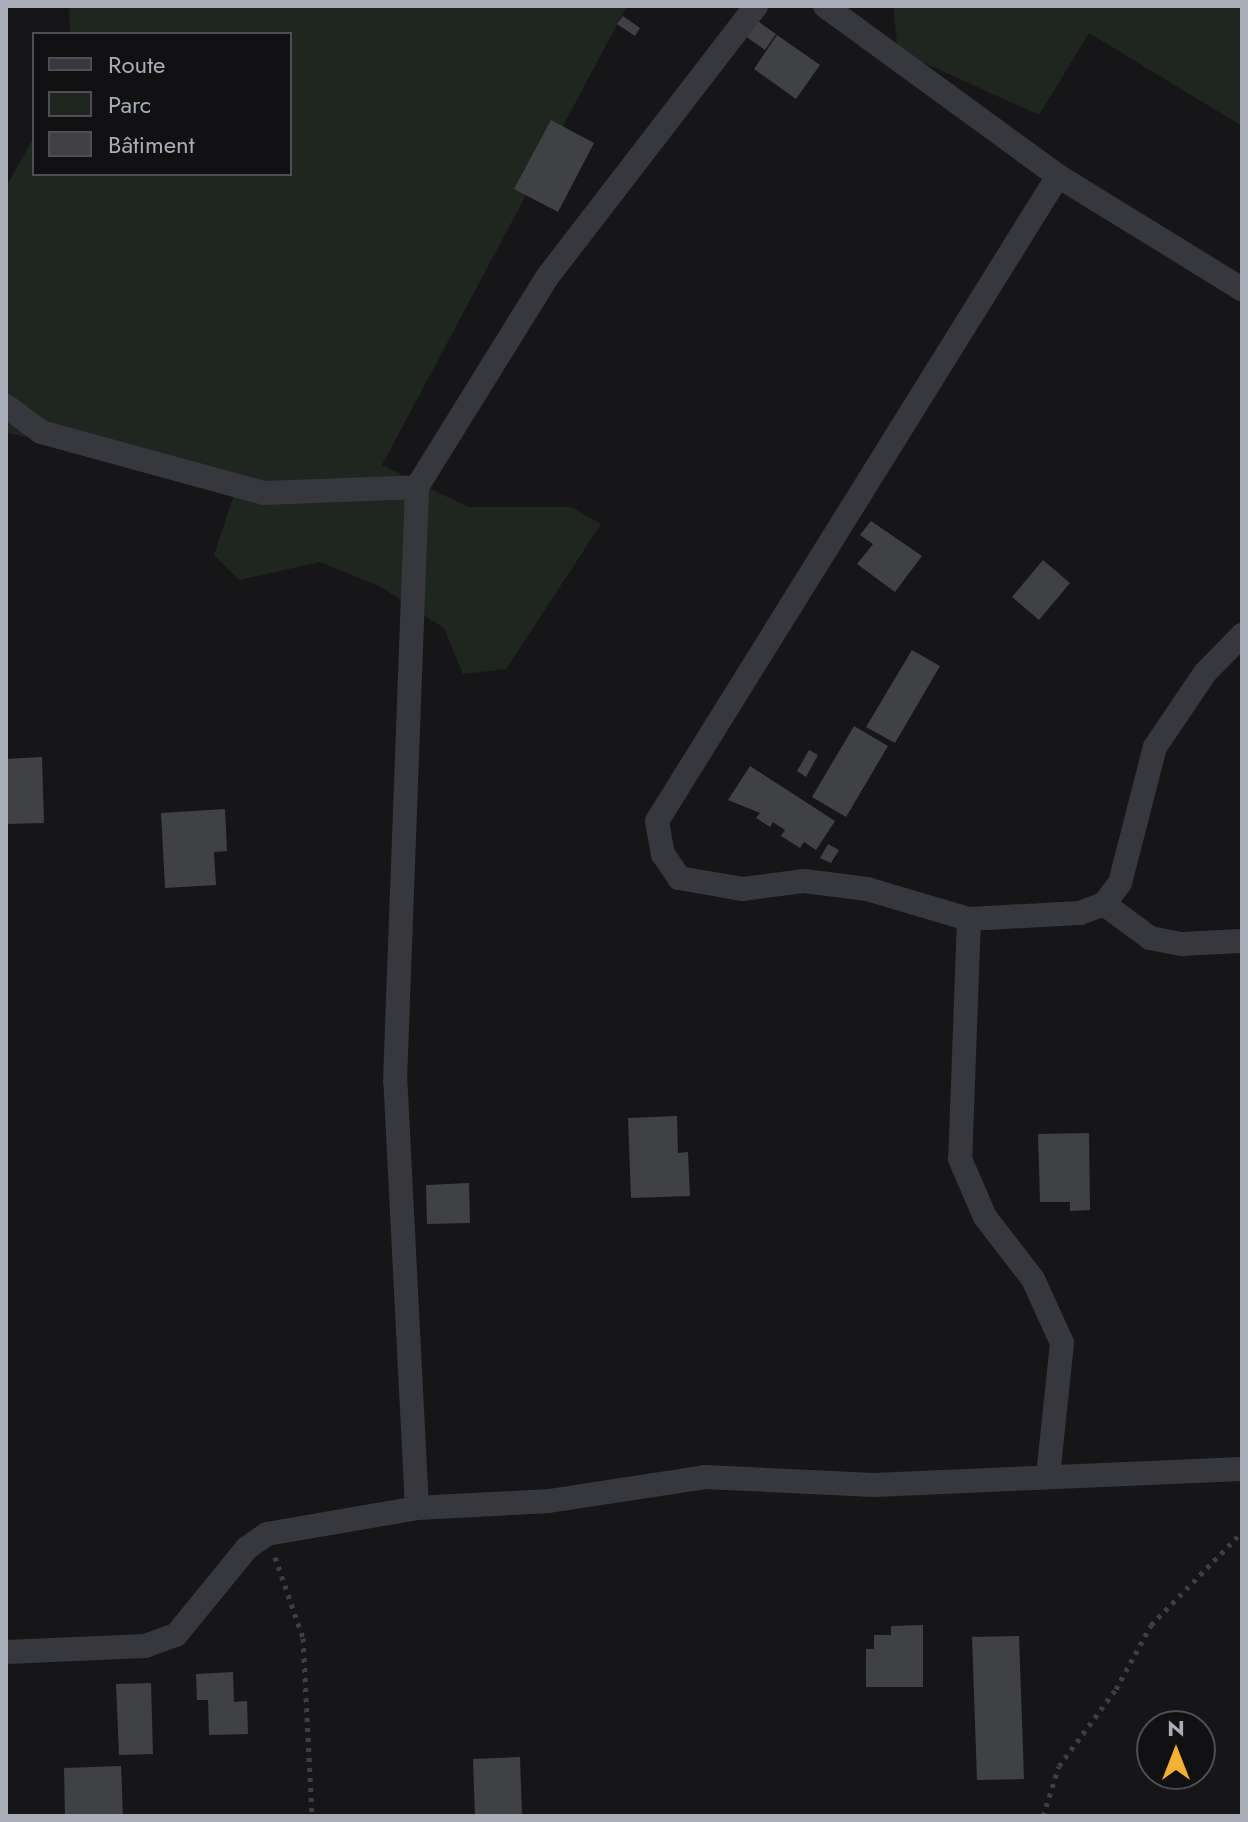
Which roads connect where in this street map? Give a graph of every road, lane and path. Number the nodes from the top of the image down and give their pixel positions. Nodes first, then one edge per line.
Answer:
1 (756, 6) edge
2 (825, 6) edge
3 (1058, 176) junction
4 (1242, 289) edge
5 (6, 406) edge
6 (417, 487) junction
7 (1242, 635) edge
8 (1104, 904) junction
9 (969, 919) junction
10 (1242, 941) edge
11 (1242, 1469) edge
12 (1048, 1476) junction
13 (417, 1508) junction
14 (1242, 1532) edge
15 (267, 1534) junction
16 (6, 1652) edge
17 (312, 1816) edge
18 (1043, 1816) edge

1 - 6 street
2 - 3 street
3 - 4 street
3 - 9 street
5 - 6 street
6 - 13 street
7 - 8 street
8 - 9 street
8 - 10 street
9 - 12 street
11 - 12 street
12 - 13 street
13 - 15 street
14 - 18 path
15 - 16 street
15 - 17 path

